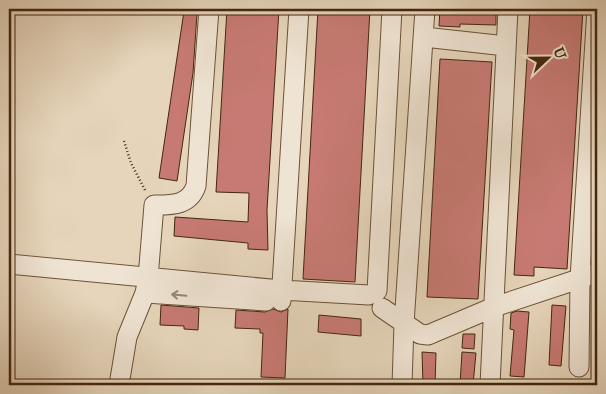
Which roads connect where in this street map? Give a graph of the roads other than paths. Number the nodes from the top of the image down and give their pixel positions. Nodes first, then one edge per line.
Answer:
1 (209, 9) edge
2 (299, 9) edge
3 (392, 9) edge
4 (425, 9) edge
5 (508, 9) edge
6 (597, 9) edge
7 (424, 37) junction
8 (506, 46) junction
9 (9, 264) edge
10 (588, 276) edge
11 (146, 285) junction
12 (281, 296) junction
13 (374, 300) junction
14 (494, 307) junction
15 (404, 324) junction
16 (579, 367) dead end
17 (119, 385) edge
18 (402, 385) edge
19 (490, 385) edge

1 - 11 street
2 - 12 street
3 - 13 street
4 - 7 street
5 - 8 street
6 - 10 street
7 - 8 street
7 - 15 street
8 - 14 street
9 - 11 street
10 - 14 street
10 - 16 street
11 - 12 street
11 - 17 street
12 - 13 street
13 - 15 street
14 - 15 street
14 - 19 street
15 - 18 street

